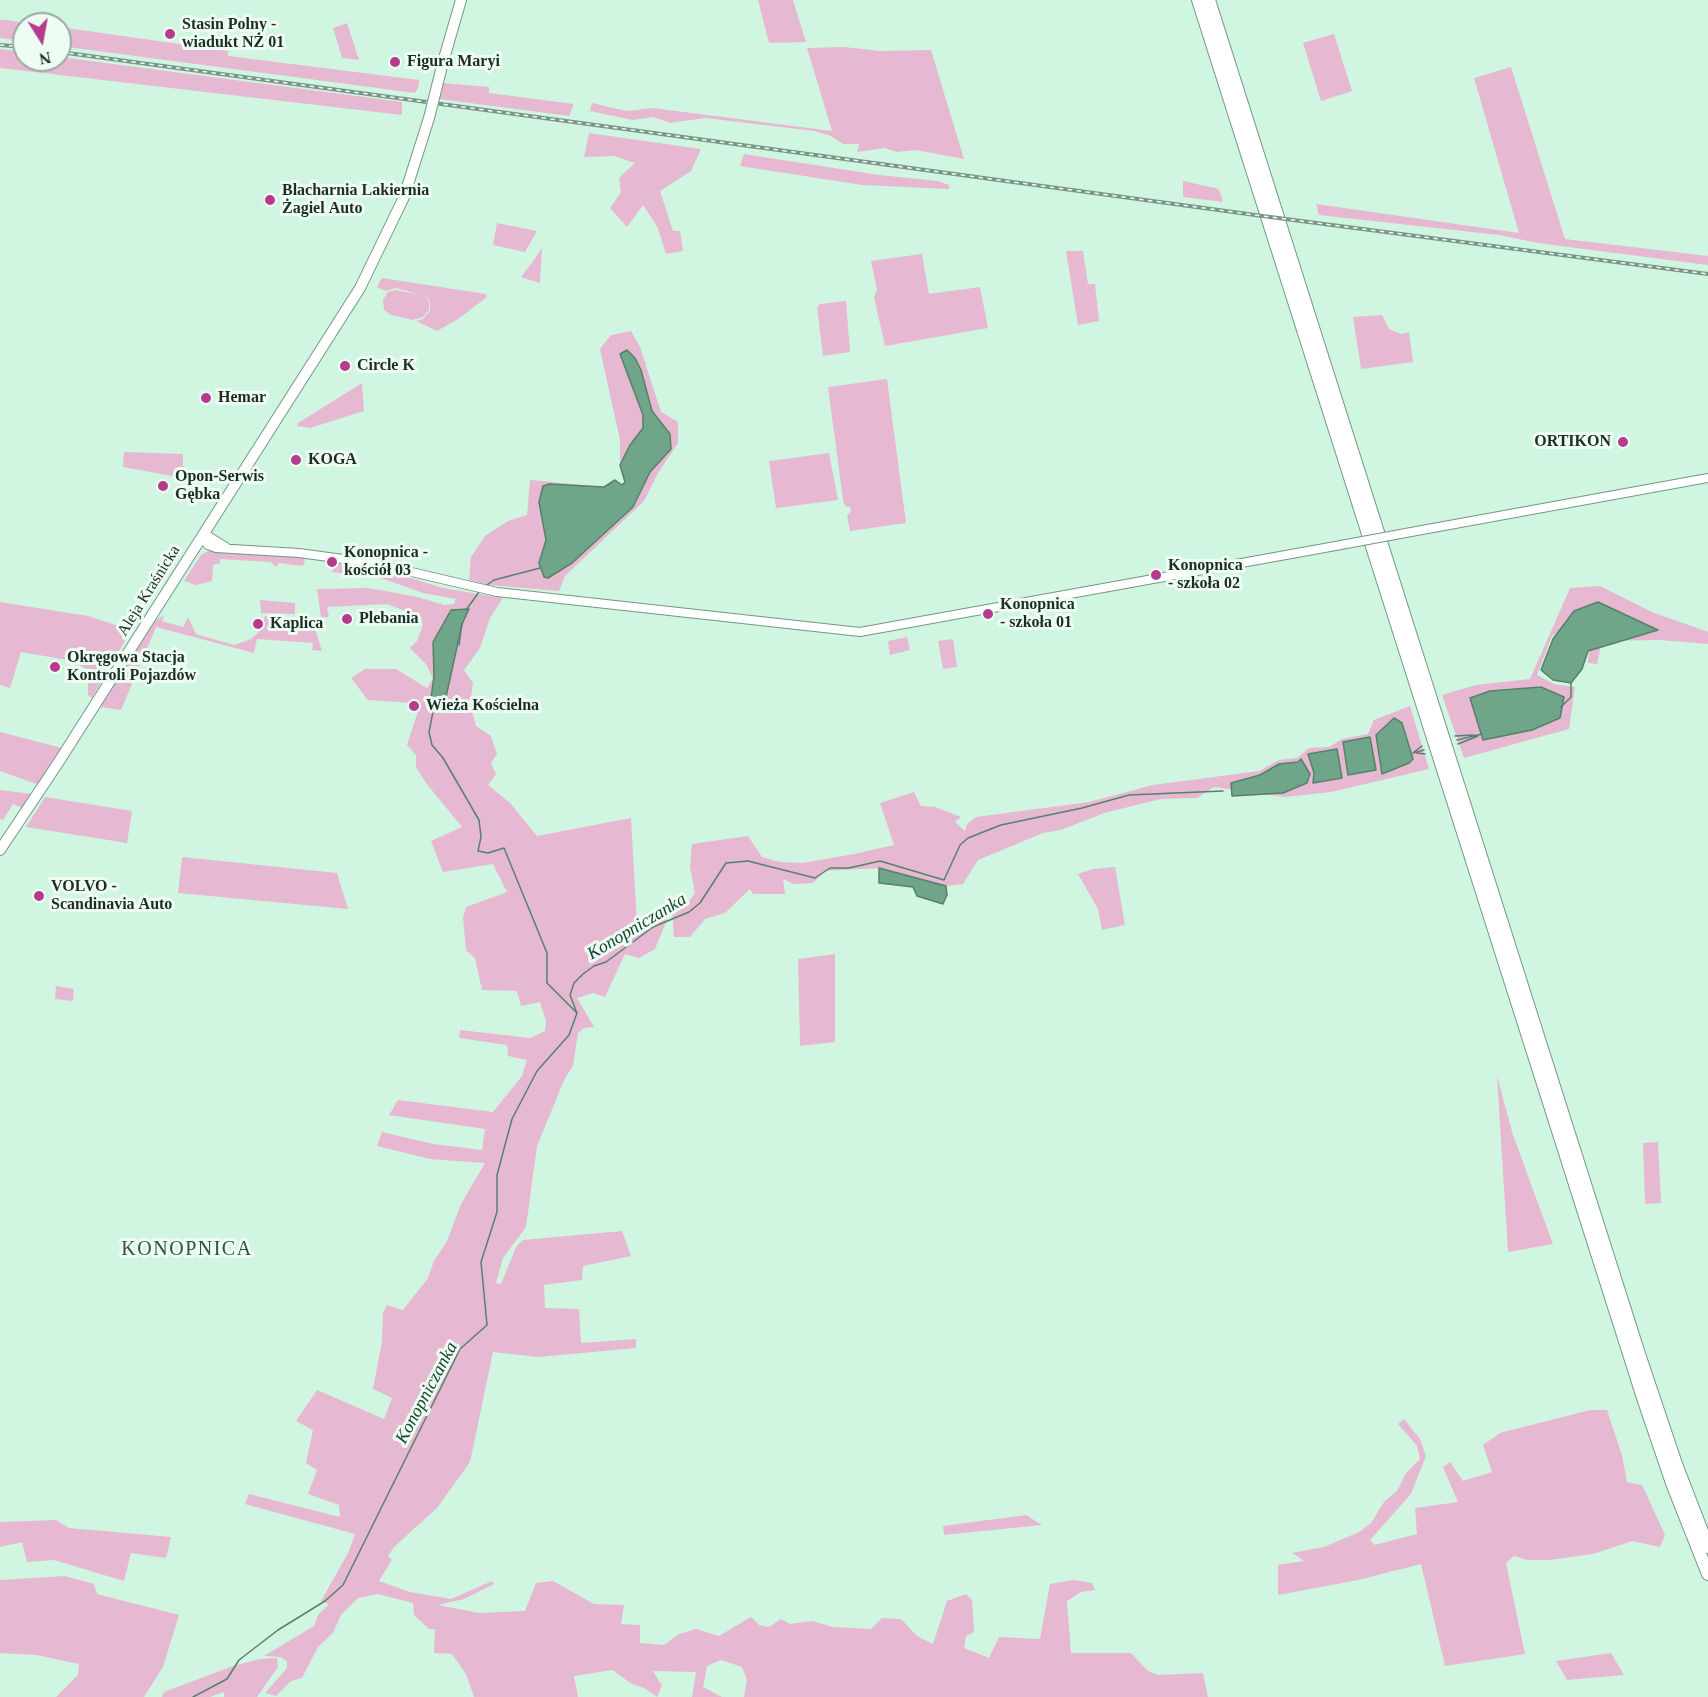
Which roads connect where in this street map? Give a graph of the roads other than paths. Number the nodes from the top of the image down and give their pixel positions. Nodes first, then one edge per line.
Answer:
1 (461, 0) edge
2 (1198, 0) edge
3 (1210, 3) edge
4 (1708, 478) edge
5 (201, 537) junction
6 (0, 850) edge
7 (1708, 1547) edge
8 (1708, 1574) edge

1 - 5 main road, Aleja Kraśnicka, bridge
2 - 8 highway
3 - 7 highway
4 - 5 street, bridge
5 - 6 main road, Aleja Kraśnicka

